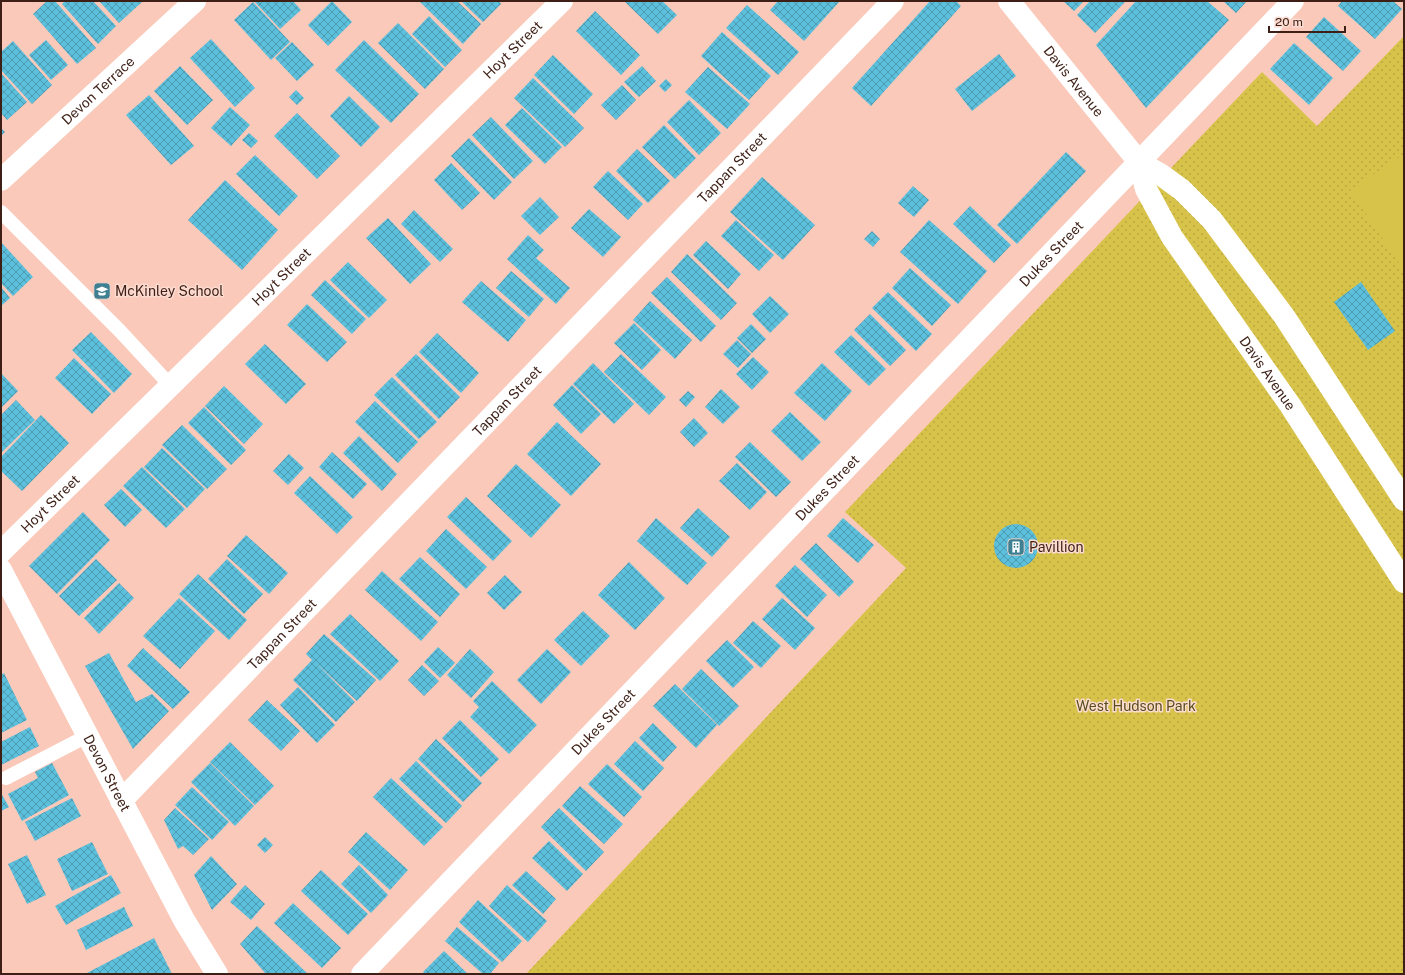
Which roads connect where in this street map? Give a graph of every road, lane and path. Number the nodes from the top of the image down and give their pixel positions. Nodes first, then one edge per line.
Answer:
1 (195, 1) edge
2 (562, 1) edge
3 (893, 1) edge
4 (1008, 1) edge
5 (1292, 1) edge
6 (1139, 162) junction
7 (1, 180) edge
8 (1, 212) edge
9 (170, 385) junction
10 (1404, 500) edge
11 (1, 552) edge
12 (1, 570) edge
13 (1404, 582) edge
14 (87, 736) junction
15 (6, 778) dead end
16 (121, 801) junction
17 (216, 974) edge
18 (362, 974) edge

1 - 7 street, Devon Terrace
2 - 9 street, Hoyt Street
3 - 16 street, Tappan Street
4 - 6 street, Davis Avenue
5 - 6 street, Dukes Street
6 - 10 street, Davis Avenue
6 - 13 street, Davis Avenue
6 - 18 street, Dukes Street
8 - 9 lane
9 - 11 street, Hoyt Street
12 - 14 street, Devon Street
14 - 15 lane
14 - 16 street, Devon Street
16 - 17 street, Devon Street

